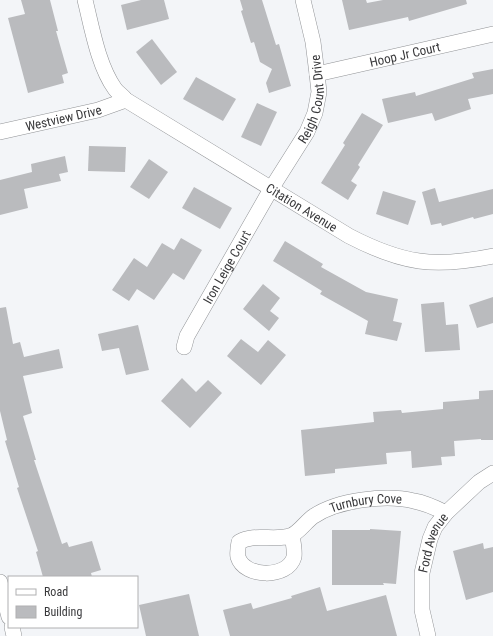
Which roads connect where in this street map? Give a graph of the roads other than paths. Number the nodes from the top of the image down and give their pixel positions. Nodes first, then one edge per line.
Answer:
1 (85, 0) edge
2 (303, 0) edge
3 (493, 34) edge
4 (317, 74) junction
5 (126, 100) junction
6 (0, 132) edge
7 (271, 189) junction
8 (493, 256) edge
9 (184, 347) dead end
10 (492, 477) edge
11 (446, 513) junction
12 (292, 535) dead end
13 (0, 582) edge
14 (8, 613) edge
15 (428, 636) edge

1 - 5 street, Citation Avenue
2 - 4 street, Reigh Count Drive
3 - 4 street, Hoop Jr Court
4 - 7 street, Reigh Count Drive
5 - 6 street, Westview Drive
5 - 7 street, Citation Avenue
7 - 8 street, Citation Avenue
7 - 9 street, Iron Leige Court
10 - 11 street, Ford Avenue
11 - 12 street, Turnbury Cove
11 - 15 street, Ford Avenue
13 - 14 street

